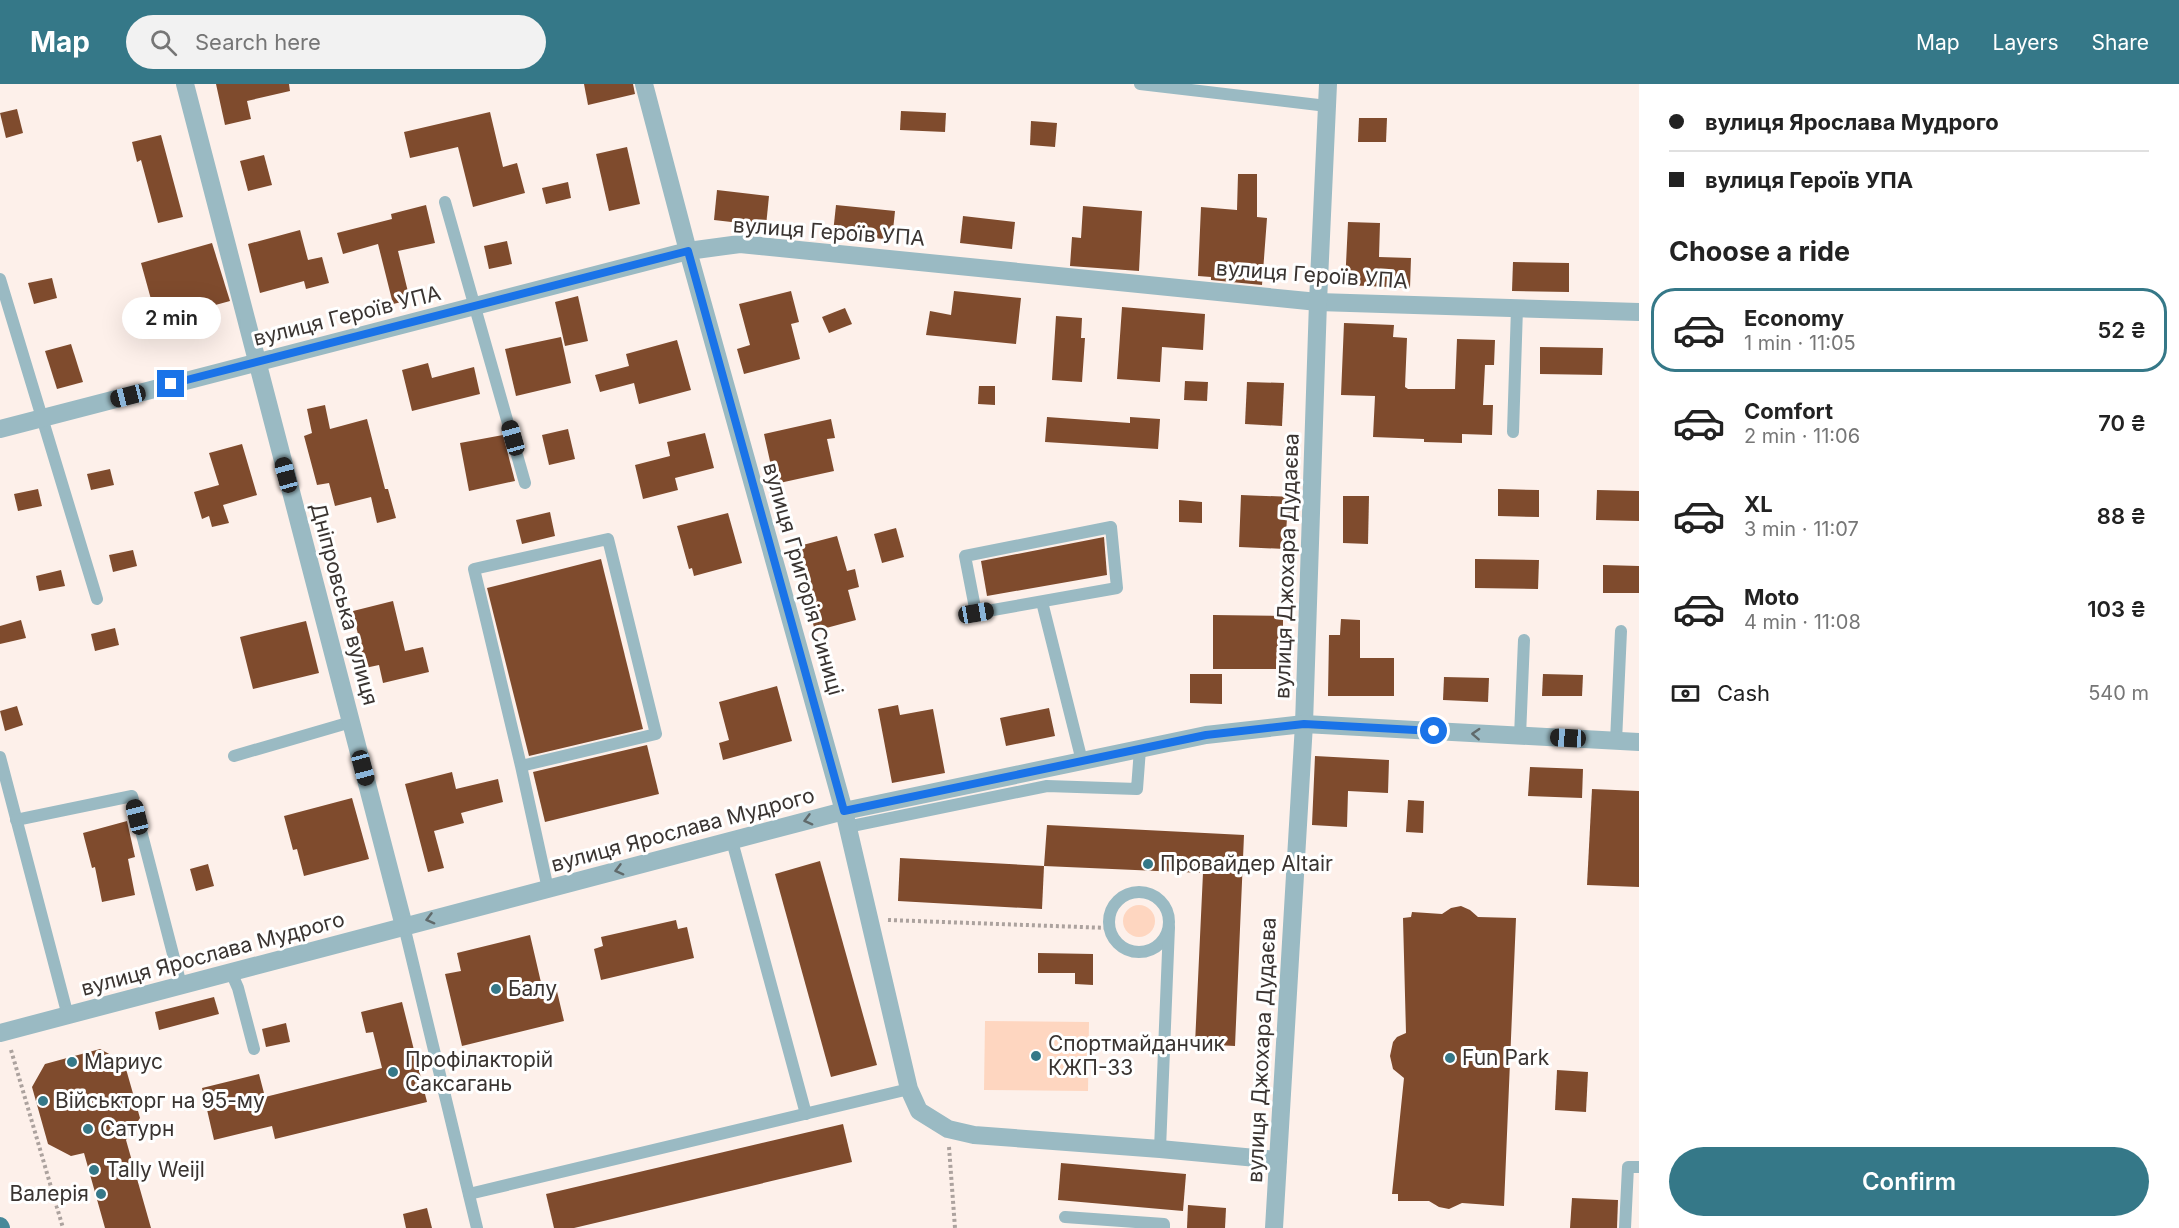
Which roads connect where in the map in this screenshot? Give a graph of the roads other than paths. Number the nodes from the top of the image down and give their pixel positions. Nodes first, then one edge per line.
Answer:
1 (184, 84) edge
2 (644, 84) edge
3 (1140, 84) edge
4 (1328, 84) edge
5 (1327, 106) junction
6 (445, 202) dead end
7 (688, 251) junction
8 (0, 279) edge
9 (1318, 302) junction
10 (474, 307) junction
11 (1517, 308) junction
12 (1639, 312) edge
13 (257, 362) junction
14 (41, 418) junction
15 (0, 429) edge
16 (1513, 432) dead end
17 (525, 483) dead end
18 (97, 599) dead end
19 (1042, 602) junction
20 (1621, 631) dead end
21 (1524, 640) dead end
22 (351, 722) junction
23 (1304, 724) junction
24 (1520, 736) junction
25 (1616, 741) junction
26 (1639, 742) edge
27 (1140, 748) junction
28 (0, 756) edge
29 (234, 756) dead end
30 (1082, 761) junction
31 (521, 766) junction
32 (846, 819) junction
33 (16, 820) junction
34 (732, 841) junction
35 (548, 889) junction
36 (404, 926) junction
37 (1169, 927) junction
38 (231, 972) junction
39 (181, 986) junction
40 (68, 1016) junction
41 (3, 1032) edge
42 (254, 1049) dead end
43 (909, 1089) junction
44 (806, 1114) junction
45 (1160, 1149) junction
46 (1278, 1160) junction
47 (1639, 1167) edge
48 (469, 1194) junction
49 (1065, 1217) dead end
50 (477, 1228) edge
51 (1164, 1228) edge
52 (1274, 1228) edge
53 (1625, 1228) edge

1 - 13 street, Дніпровська вулиця
2 - 7 street, вулиця Григорія Синиці
3 - 5 lane
4 - 5 street, вулиця Джохара Дудаєва
5 - 9 street, вулиця Джохара Дудаєва
6 - 10 lane
7 - 9 street, вулиця Героїв УПА
7 - 10 street, вулиця Героїв УПА
7 - 32 street, вулиця Григорія Синиці
8 - 14 lane
9 - 11 street, вулиця Героїв УПА
9 - 23 street, вулиця Джохара Дудаєва
10 - 13 street, вулиця Героїв УПА
10 - 17 lane
11 - 12 street, вулиця Героїв УПА
11 - 16 lane
13 - 14 street, вулиця Героїв УПА
13 - 22 street, Дніпровська вулиця
14 - 15 street, вулиця Героїв УПА
14 - 18 lane
19 - 19 lane
19 - 30 lane
20 - 25 lane
21 - 24 lane
22 - 29 lane
22 - 36 street, Дніпровська вулиця
24 -> 23 street, вулиця Ярослава Мудрого
23 - 27 street, вулиця Ярослава Мудрого
23 - 46 street, вулиця Джохара Дудаєва
24 - 25 street, вулиця Ярослава Мудрого
25 - 26 street, вулиця Ярослава Мудрого
27 - 30 street, вулиця Ярослава Мудрого
27 - 32 lane
28 - 33 lane
30 - 32 street, вулиця Ярослава Мудрого
31 - 31 lane
31 - 35 lane
32 -> 34 street, вулиця Ярослава Мудрого
32 - 43 street, вулиця Григорія Синиці
33 - 39 lane
33 - 40 lane
34 -> 35 street, вулиця Ярослава Мудрого
34 - 44 lane
35 -> 36 street, вулиця Ярослава Мудрого
36 - 38 street, вулиця Ярослава Мудрого
36 - 48 lane
37 - 37 lane
37 - 45 lane
38 - 39 street, вулиця Ярослава Мудрого
38 - 42 lane
39 - 40 street, вулиця Ярослава Мудрого
40 - 41 street, вулиця Ярослава Мудрого
43 - 44 lane
43 - 45 street, вулиця Григорія Синиці
44 - 48 lane
45 - 46 street, вулиця Григорія Синиці
46 - 52 street, вулиця Джохара Дудаєва
47 - 53 lane
48 - 50 lane
49 - 51 lane

